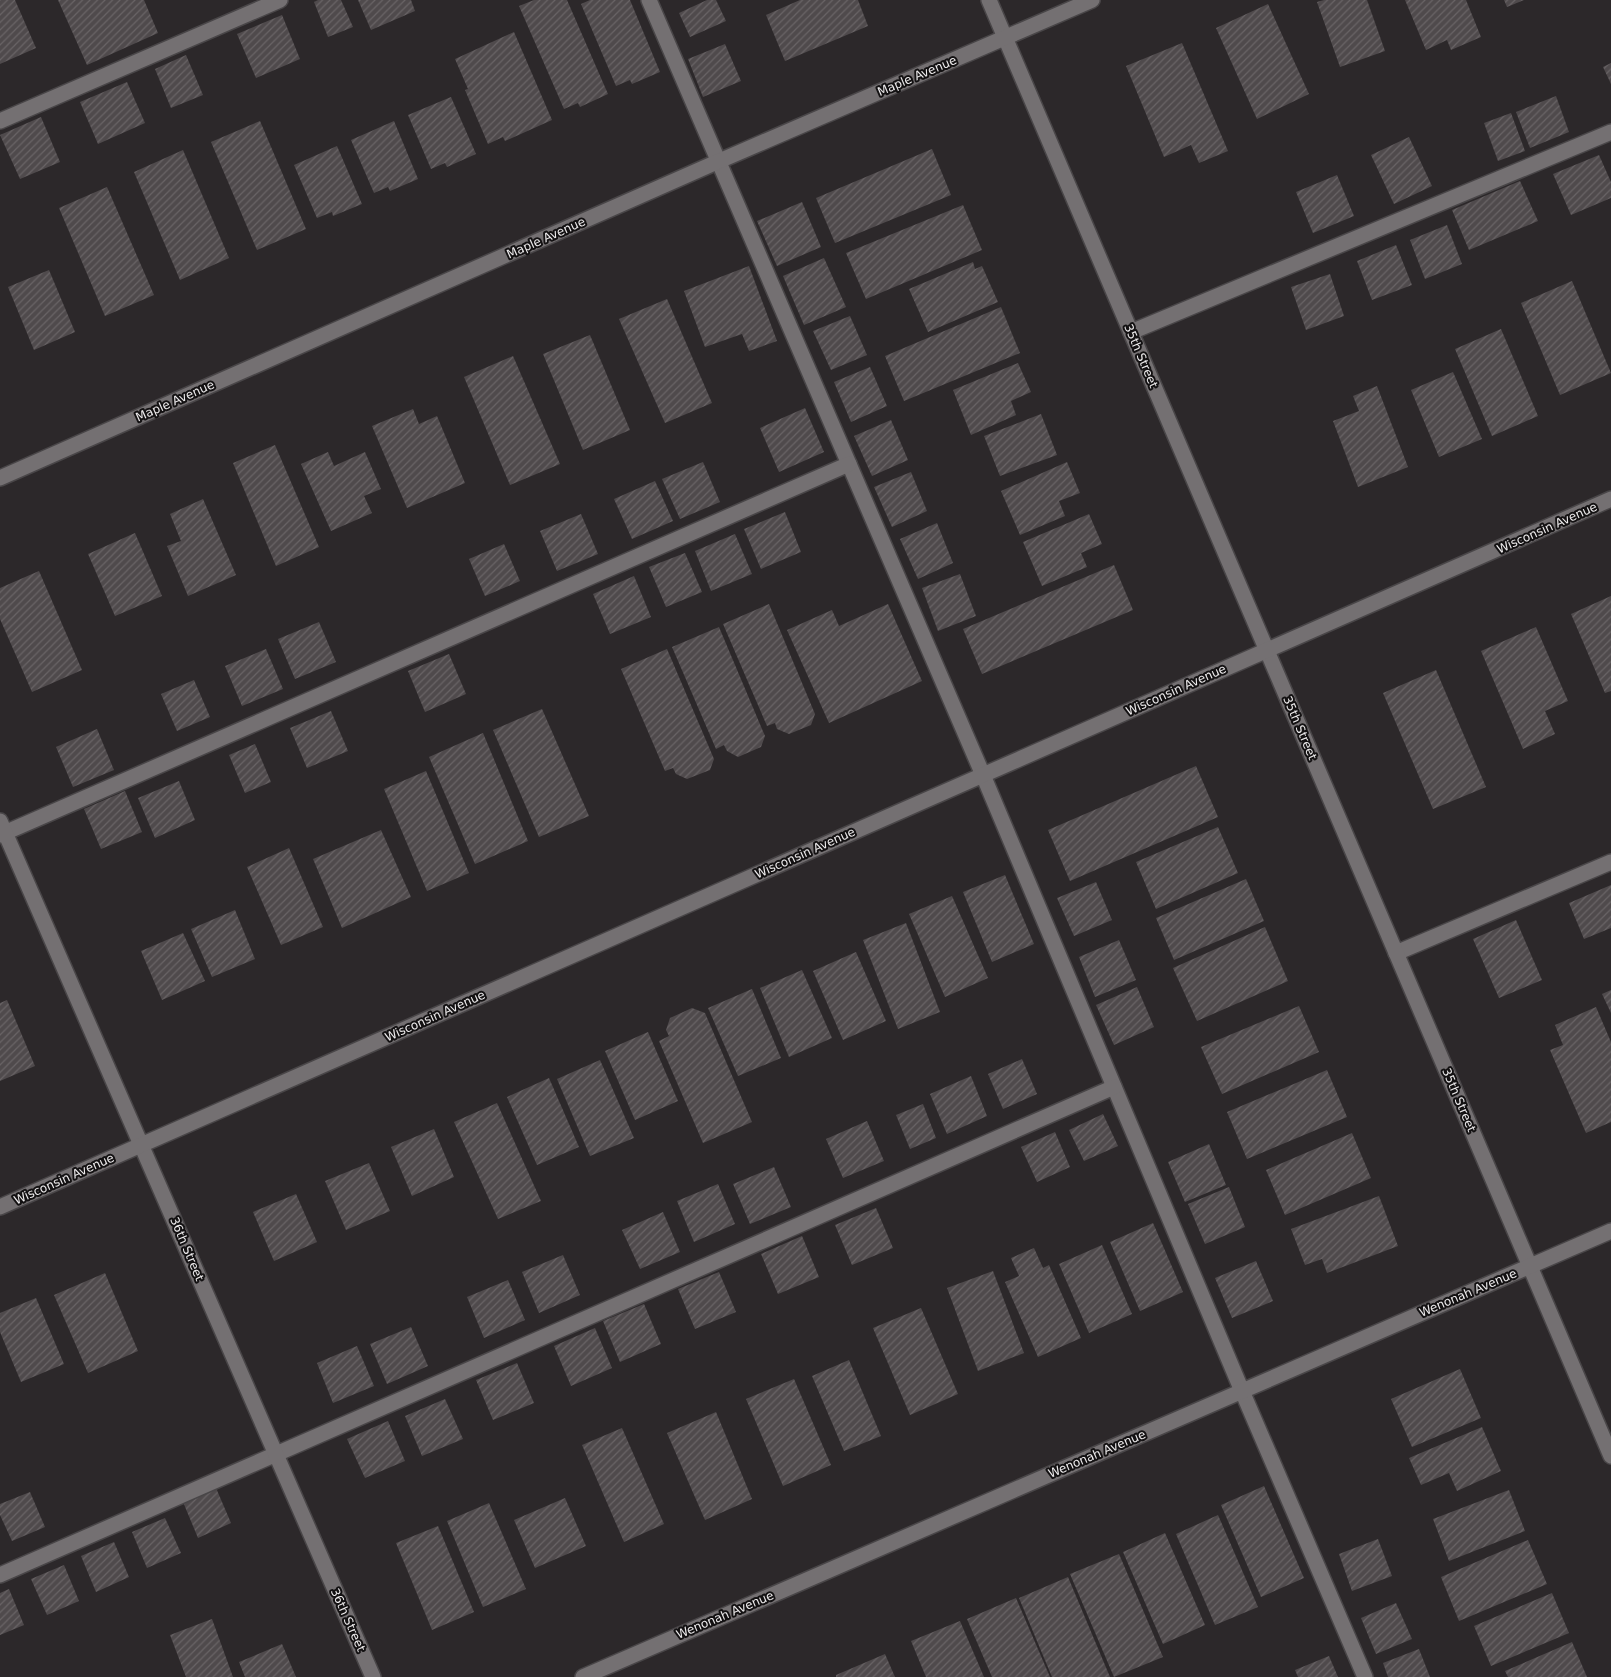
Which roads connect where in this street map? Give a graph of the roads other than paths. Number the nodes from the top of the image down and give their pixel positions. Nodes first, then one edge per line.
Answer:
1 (280, 0) edge
2 (649, 0) edge
3 (989, 0) edge
4 (1092, 0) edge
5 (1006, 38) junction
6 (0, 121) edge
7 (1611, 132) edge
8 (717, 162) junction
9 (1131, 332) junction
10 (849, 464) junction
11 (0, 478) edge
12 (1611, 500) edge
13 (1267, 650) junction
14 (983, 775) junction
15 (2, 830) edge
16 (1611, 862) edge
17 (1396, 953) junction
18 (1114, 1087) junction
19 (141, 1145) junction
20 (0, 1207) edge
21 (1611, 1231) edge
22 (1530, 1266) junction
23 (1242, 1391) junction
24 (276, 1454) junction
25 (1611, 1456) edge
26 (0, 1575) edge
27 (373, 1677) edge
28 (583, 1677) edge
29 (1365, 1677) edge

1 - 6 street
2 - 8 street
3 - 5 street, 35th Street
4 - 5 street, Maple Avenue
5 - 8 street, Maple Avenue
5 - 9 street, 35th Street
7 - 9 street
8 - 10 street
8 - 11 street, Maple Avenue
9 - 13 street, 35th Street
10 - 14 street
10 - 15 street
12 - 13 street, Wisconsin Avenue
13 - 14 street, Wisconsin Avenue
13 - 17 street, 35th Street
14 - 18 street
14 - 19 street, Wisconsin Avenue
15 - 19 street, 36th Street
16 - 17 street
17 - 22 street, 35th Street
18 - 23 street
18 - 24 street
19 - 20 street, Wisconsin Avenue
19 - 24 street, 36th Street
21 - 22 street, Wenonah Avenue
22 - 23 street, Wenonah Avenue
22 - 25 street, 35th Street
23 - 28 street, Wenonah Avenue
23 - 29 street
24 - 26 street
24 - 27 street, 36th Street

